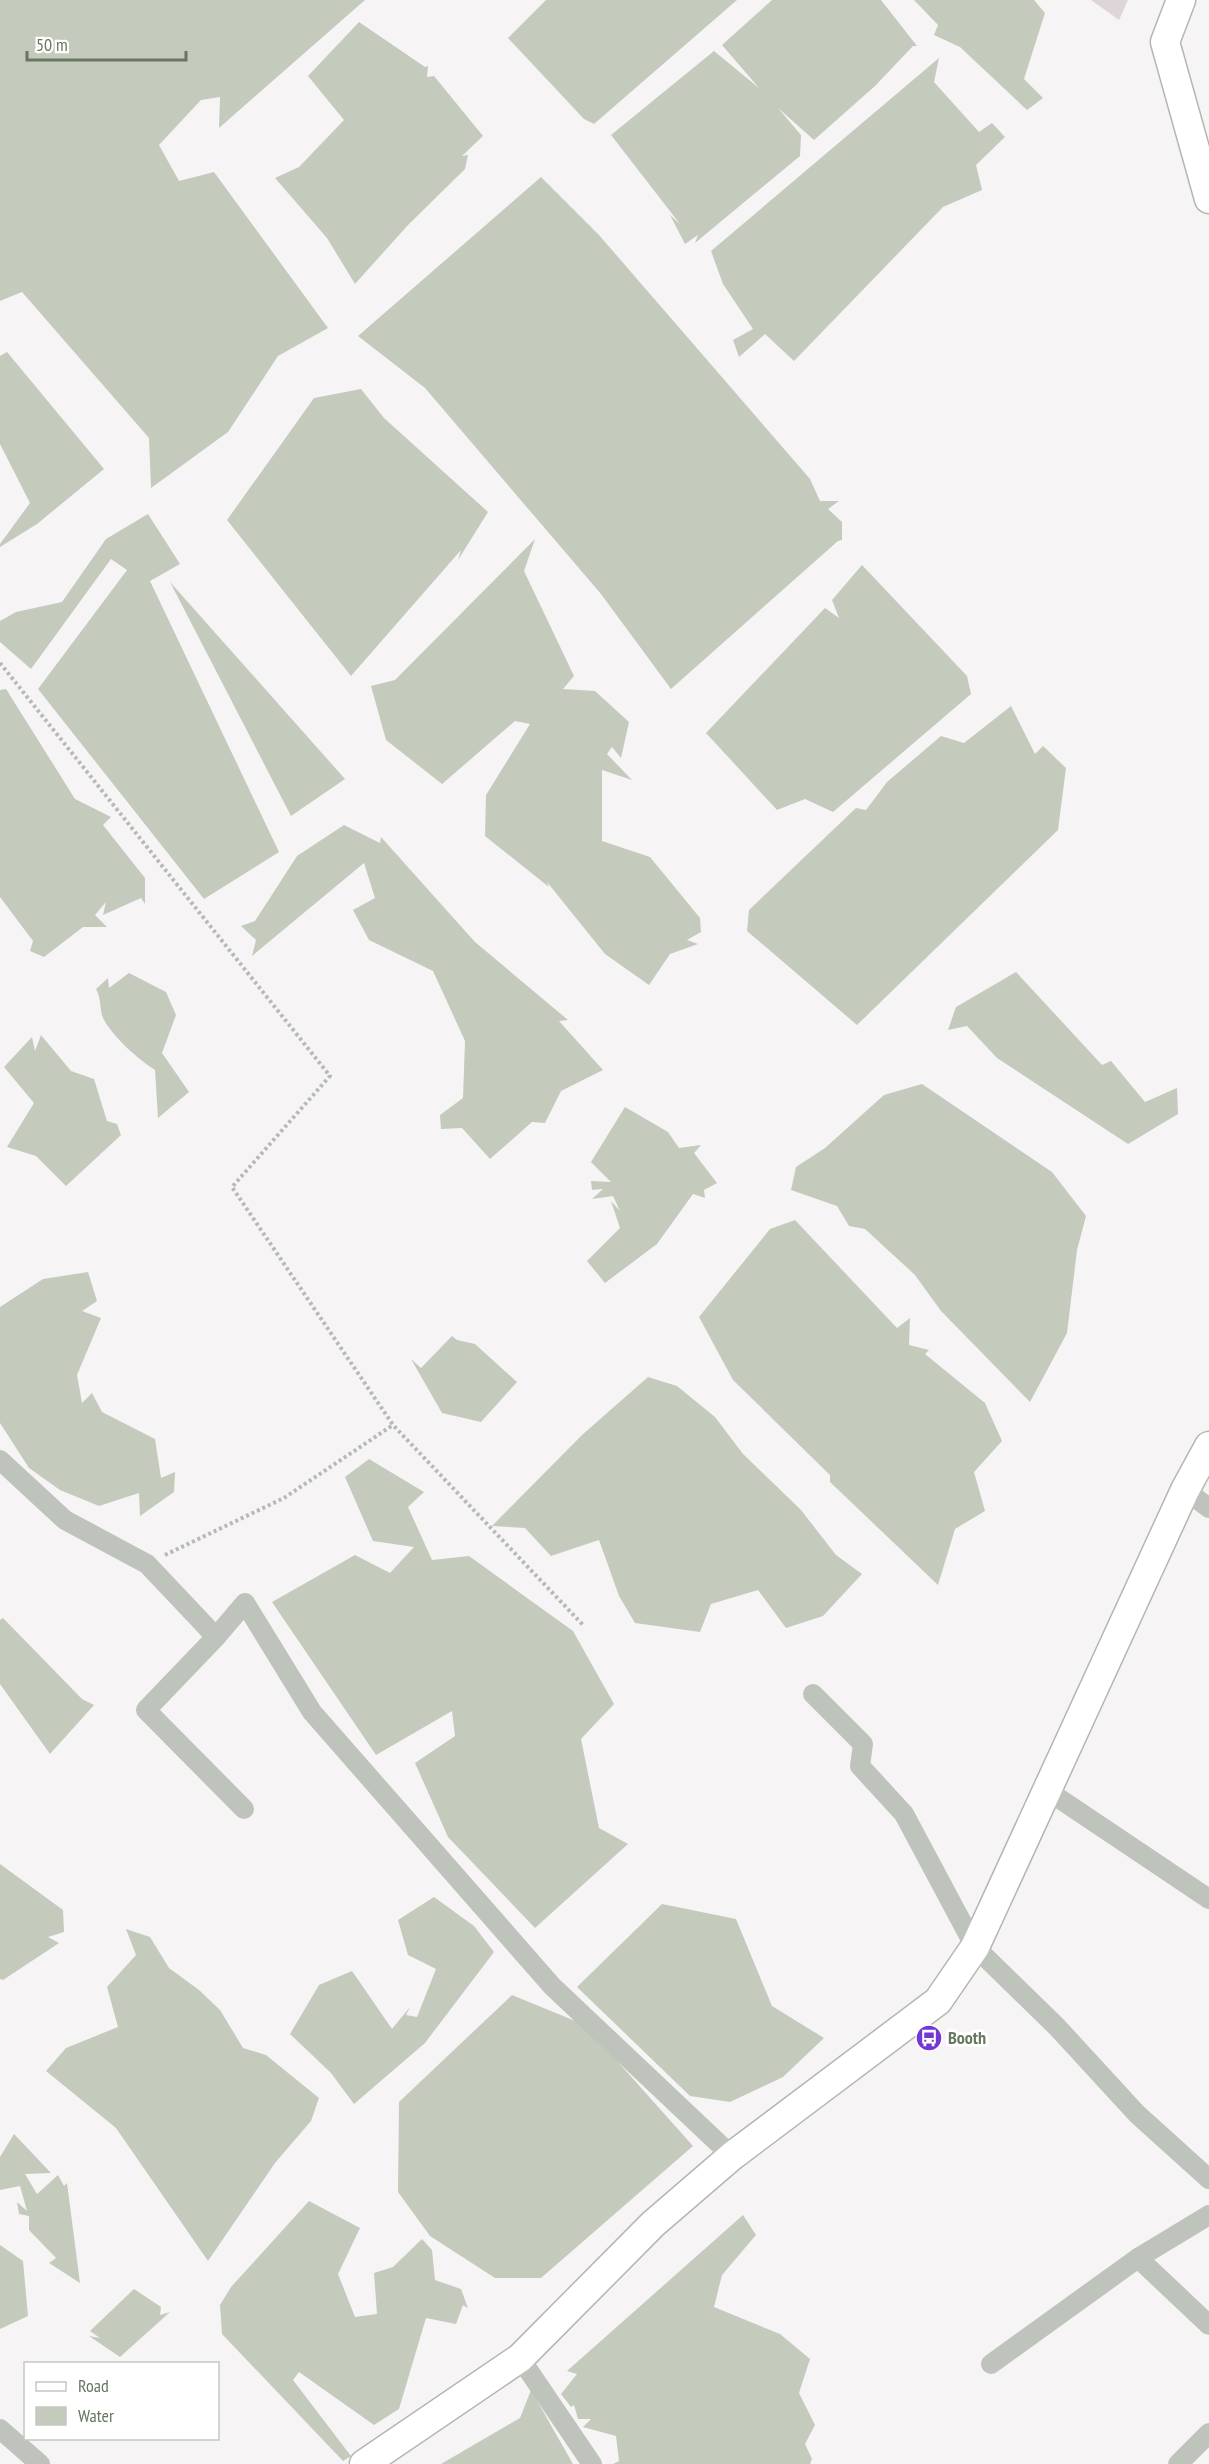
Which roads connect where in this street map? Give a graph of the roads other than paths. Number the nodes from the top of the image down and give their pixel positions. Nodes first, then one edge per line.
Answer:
1 (1181, 0) edge
2 (1209, 199) edge
3 (1209, 1446) edge
4 (0, 1460) edge
5 (1185, 1490) junction
6 (1209, 1508) edge
7 (216, 1637) junction
8 (813, 1694) dead end
9 (1048, 1791) junction
10 (244, 1809) dead end
11 (1209, 1899) edge
12 (975, 1947) junction
13 (732, 2156) junction
14 (1209, 2179) edge
15 (1209, 2215) edge
16 (1138, 2258) junction
17 (1209, 2325) edge
18 (520, 2358) junction
19 (991, 2364) dead end
20 (0, 2429) edge
21 (1209, 2433) edge
22 (40, 2464) edge
23 (364, 2464) edge
24 (592, 2464) edge
25 (1178, 2464) edge

1 - 2 main road
3 - 5 main road
4 - 7 street
5 - 6 street
5 - 9 main road
7 - 10 street
7 - 13 street
8 - 12 street
9 - 11 street
9 - 12 main road
12 - 13 main road
12 - 14 street
13 - 18 main road
15 - 16 street
16 - 17 street
16 - 19 street
18 - 23 main road
18 - 24 street
20 - 22 street
21 - 25 street

